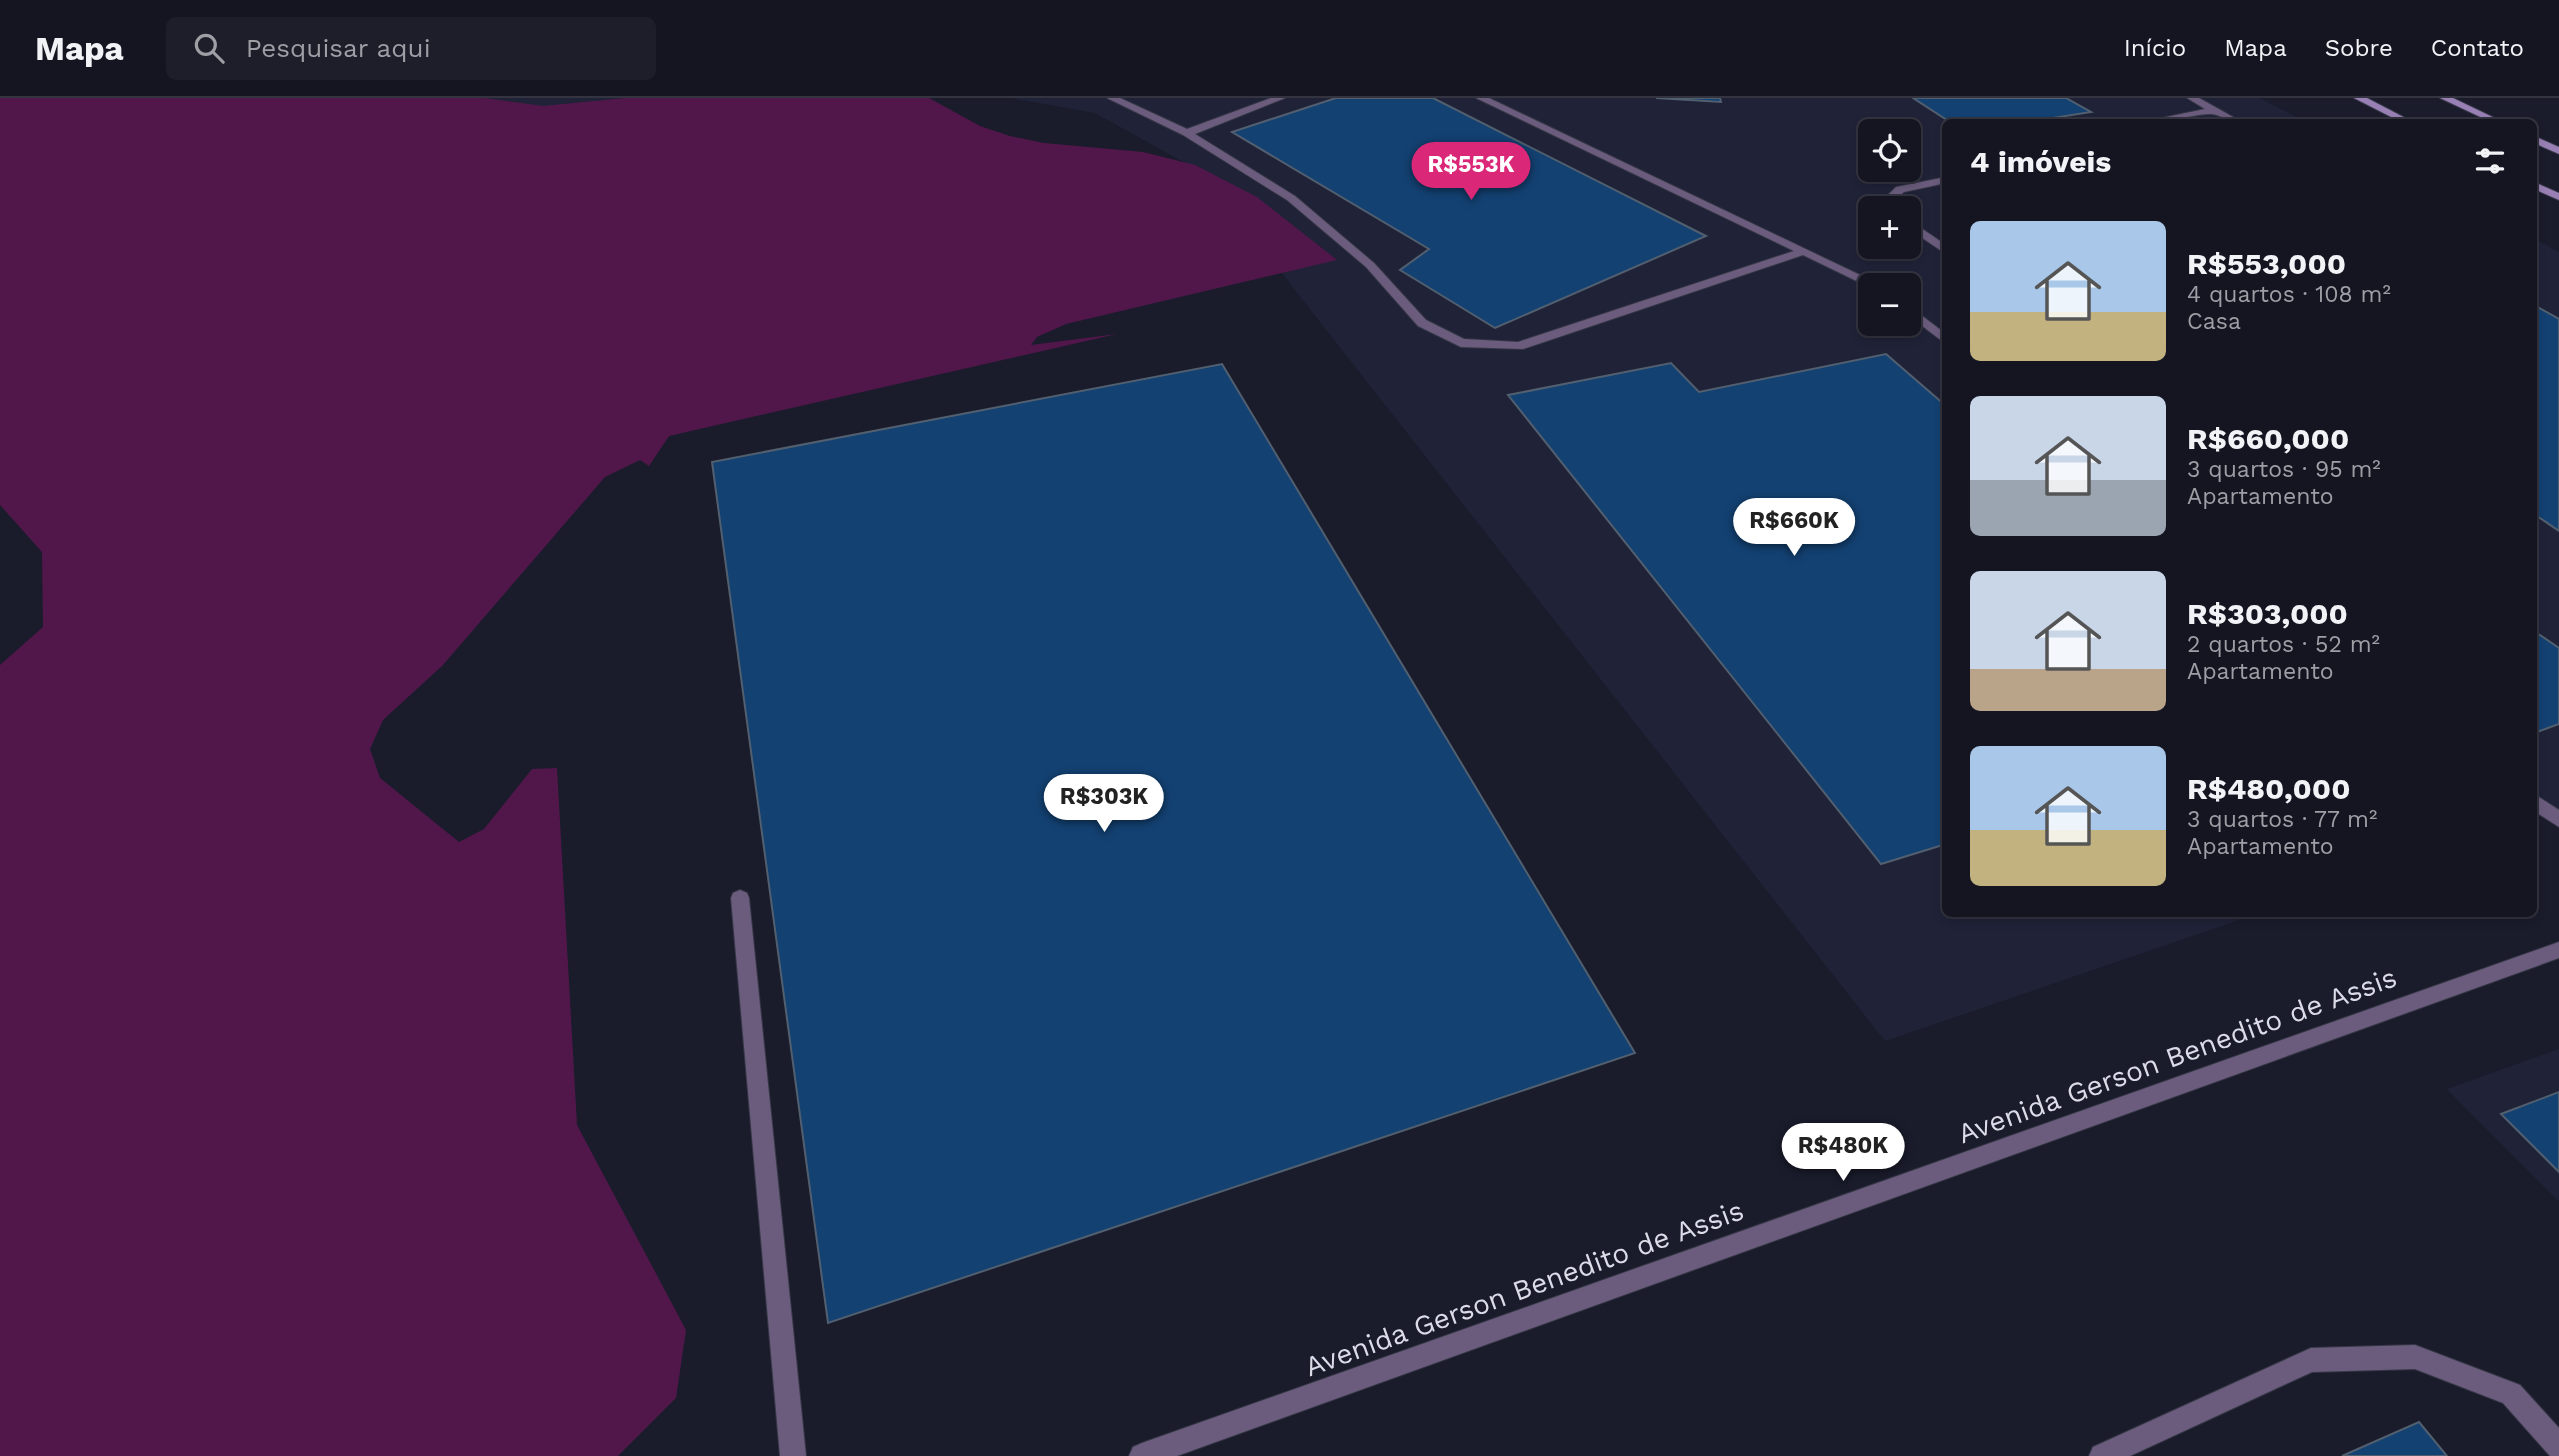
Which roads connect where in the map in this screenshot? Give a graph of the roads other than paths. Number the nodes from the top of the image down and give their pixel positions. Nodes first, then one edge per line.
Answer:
1 (1112, 98) edge
2 (1280, 98) edge
3 (1481, 98) edge
4 (2192, 98) edge
5 (2358, 98) edge
6 (2445, 98) edge
7 (2215, 110) junction
8 (2166, 119) edge
9 (2232, 119) edge
10 (2402, 119) edge
11 (2491, 119) edge
12 (1187, 133) junction
13 (2537, 140) edge
14 (2559, 151) edge
15 (1942, 181) edge
16 (2537, 186) edge
17 (1892, 196) edge
18 (2559, 197) edge
19 (1921, 232) edge
20 (1942, 248) edge
21 (1805, 251) junction
22 (1858, 277) edge
23 (1921, 320) edge
24 (1942, 337) edge
25 (2537, 802) edge
26 (2559, 820) edge
27 (740, 898) dead end
28 (2559, 950) edge
29 (2559, 1447) edge
30 (793, 1456) edge
31 (1142, 1456) edge
32 (2102, 1456) edge

1 - 12 street
2 - 12 street
3 - 21 street
4 - 7 street
5 - 10 main road
6 - 11 main road
7 - 8 street
7 - 9 street
12 - 21 street
13 - 14 main road
15 - 17 street
16 - 18 main road
19 - 20 street
21 - 22 street
23 - 24 street
25 - 26 street
27 - 30 street
28 - 31 street, Avenida Gerson Benedito de Assis
29 - 32 street

